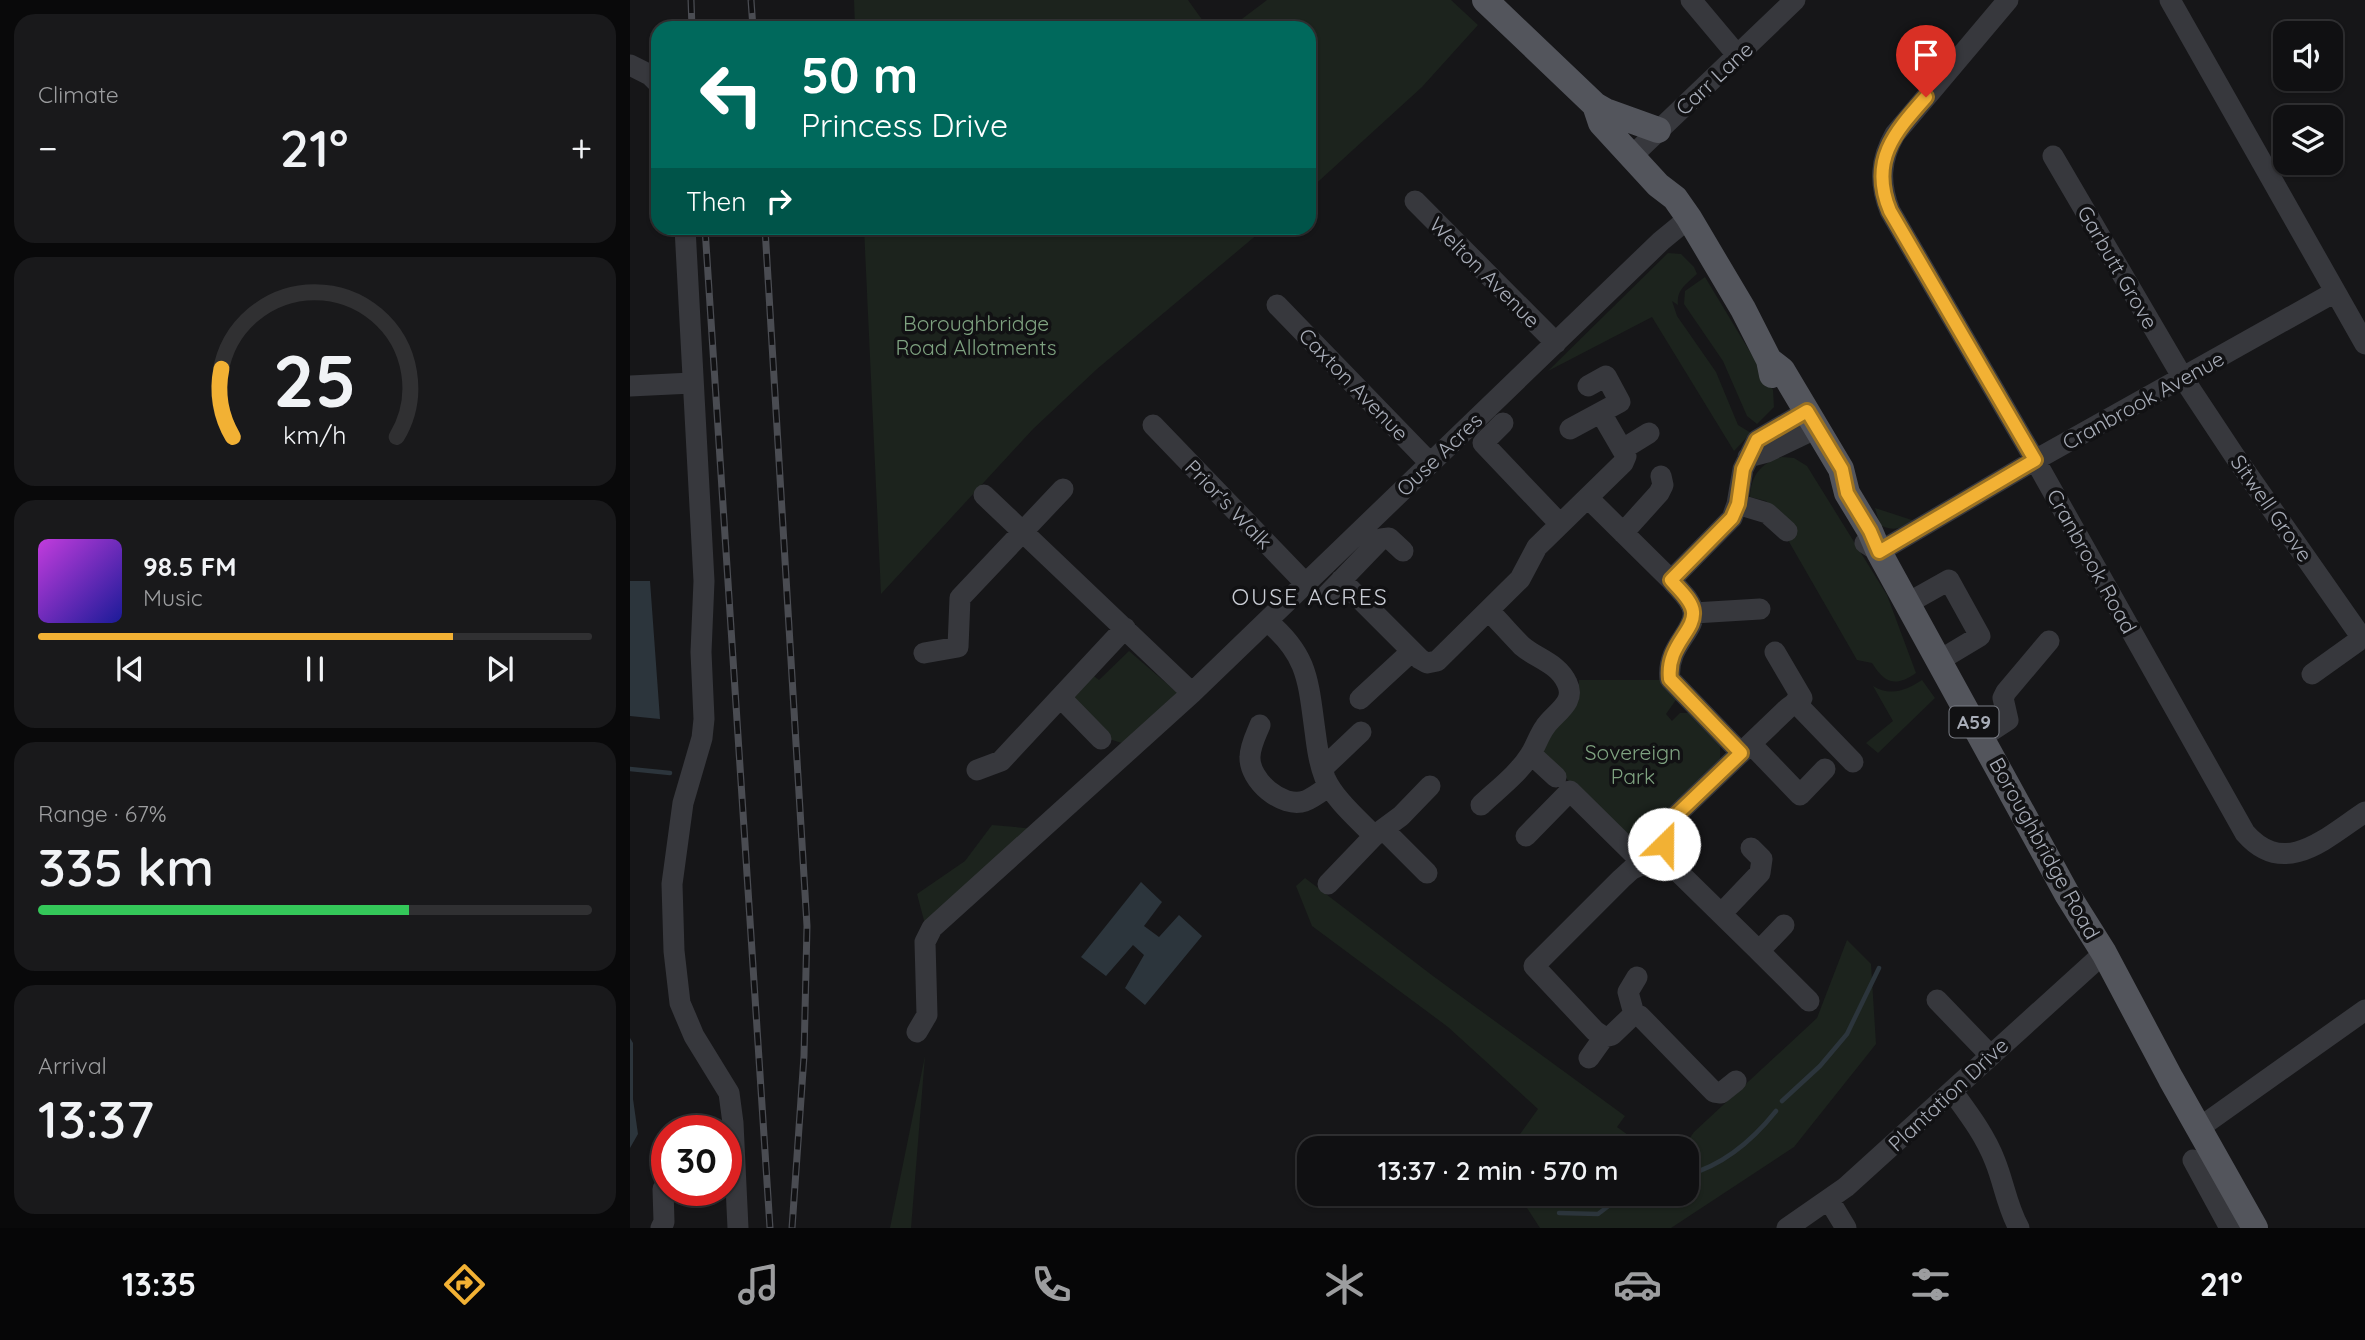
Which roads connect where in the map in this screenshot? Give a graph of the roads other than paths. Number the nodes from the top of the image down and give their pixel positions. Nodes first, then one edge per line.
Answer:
1 (1485, 0) edge
2 (1691, 0) edge
3 (1795, 0) edge
4 (2008, 0) edge
5 (2170, 0) edge
6 (1738, 56) junction
7 (630, 65) edge
8 (651, 76) edge
9 (1644, 144) junction
10 (2054, 156) dead end
11 (1415, 201) dead end
12 (1682, 208) junction
13 (685, 235) edge
14 (2334, 292) junction
15 (1278, 304) dead end
16 (1556, 343) junction
17 (2365, 344) edge
18 (2183, 378) junction
19 (692, 383) junction
20 (630, 386) edge
21 (1588, 386) dead end
22 (1601, 413) junction
23 (1503, 422) dead end
24 (1805, 423) junction
25 (1153, 425) dead end
26 (1570, 429) dead end
27 (1649, 433) dead end
28 (1623, 449) junction
29 (2035, 460) junction
30 (1430, 463) junction
31 (1661, 476) dead end
32 (1063, 489) dead end
33 (984, 495) dead end
34 (1588, 498) junction
35 (1738, 504) junction
36 (1560, 524) junction
37 (1787, 531) dead end
38 (1024, 532) junction
39 (1623, 533) junction
40 (1403, 551) dead end
41 (1879, 552) junction
42 (1671, 580) junction
43 (1306, 584) junction
44 (1908, 603) junction
45 (1760, 609) dead end
46 (1489, 611) junction
47 (1693, 613) junction
48 (1267, 621) junction
49 (1125, 628) junction
50 (2364, 637) edge
51 (2049, 641) dead end
52 (1412, 651) junction
53 (1775, 652) dead end
54 (924, 653) dead end
55 (1940, 660) junction
56 (2311, 673) dead end
57 (1192, 693) junction
58 (1061, 698) junction
59 (1360, 699) dead end
60 (1798, 700) junction
61 (1260, 725) dead end
62 (1361, 732) dead end
63 (1982, 737) junction
64 (1101, 739) dead end
65 (1746, 749) junction
66 (1531, 754) junction
67 (1853, 762) dead end
68 (1825, 769) dead end
69 (977, 770) dead end
70 (1326, 777) junction
71 (1556, 777) dead end
72 (1430, 786) dead end
73 (1482, 805) dead end
74 (2365, 811) edge
75 (1379, 833) junction
76 (1526, 836) dead end
77 (1751, 848) dead end
78 (1652, 860) junction
79 (1427, 873) dead end
80 (1328, 884) dead end
81 (1721, 914) junction
82 (1784, 925) dead end
83 (1759, 951) junction
84 (2104, 953) junction
85 (1637, 976) dead end
86 (1937, 1000) dead end
87 (1810, 1001) dead end
88 (2365, 1010) edge
89 (1634, 1014) junction
90 (917, 1032) dead end
91 (1604, 1037) junction
92 (1990, 1055) junction
93 (1589, 1058) dead end
94 (1736, 1081) dead end
95 (1952, 1091) junction
96 (2199, 1128) junction
97 (2193, 1160) dead end
98 (1829, 1200) junction
99 (664, 1206) edge
100 (2240, 1223) edge
101 (662, 1228) edge
102 (738, 1228) edge
103 (1787, 1228) edge
104 (1846, 1228) edge
105 (2019, 1228) edge

1 - 9 main road, Boroughbridge Road / A59
2 - 6 street
3 - 6 street, Carr Lane
4 - 29 street, Cranbrook Road
5 - 14 street
6 - 9 street, Carr Lane
7 - 8 street
9 - 12 main road, Boroughbridge Road / A59
10 - 18 street, Garbutt Grove
11 - 16 street, Welton Avenue
12 - 16 street, Ouse Acres
12 - 24 main road, Boroughbridge Road / A59
13 - 19 street
14 - 17 street
14 - 18 street, Cranbrook Avenue
15 - 30 street, Caxton Avenue
16 - 30 street, Ouse Acres
18 - 29 street, Cranbrook Avenue
18 - 50 street, Sitwell Grove
19 - 20 street
19 - 102 street
21 - 22 street
22 - 26 street
22 - 28 street
23 - 36 street
24 - 35 street
24 - 41 main road, Boroughbridge Road / A59
25 - 43 street, Prior's Walk
27 - 28 street
28 - 34 street
29 - 41 street, Cranbrook Avenue
29 - 74 street, Cranbrook Road
30 - 43 street, Ouse Acres
31 - 39 street
32 - 38 street
33 - 38 street
34 - 36 street
34 - 39 street
35 - 37 street
35 - 42 street
36 - 46 street
38 - 49 street
38 - 54 street
39 - 42 street
40 - 52 street
41 - 44 main road, Boroughbridge Road / A59
42 - 47 street
43 - 48 street, Ouse Acres
44 - 55 main road, Boroughbridge Road / A59
44 - 55 street
45 - 47 street
46 - 52 street
46 - 66 street
47 - 65 street
48 - 57 street, Ouse Acres
48 - 70 street
49 - 57 street
49 - 58 street
50 - 56 street, Sitwell Grove
51 - 63 street
52 - 59 street
53 - 60 street
55 - 63 main road, Boroughbridge Road / A59
57 - 90 street, Ouse Acres
58 - 64 street
58 - 69 street
60 - 65 street
60 - 67 street
61 - 70 street
62 - 70 street
63 - 84 main road, Boroughbridge Road / A59
65 - 68 street
65 - 78 street
66 - 71 street
66 - 73 street
70 - 75 street
72 - 75 street
75 - 79 street
75 - 80 street
76 - 78 street
77 - 81 street
78 - 81 street
78 - 91 street
81 - 83 street
82 - 83 street
83 - 87 street
84 - 92 street, Plantation Drive
84 - 96 main road, Boroughbridge Road / A59
85 - 89 street
86 - 92 street
88 - 96 street
89 - 91 street
89 - 94 street
91 - 93 street
92 - 95 street, Plantation Drive
95 - 98 street, Plantation Drive
95 - 105 street
96 - 100 main road, Boroughbridge Road / A59
97 - 100 street
98 - 103 street, Plantation Drive
98 - 104 street
99 - 101 street

